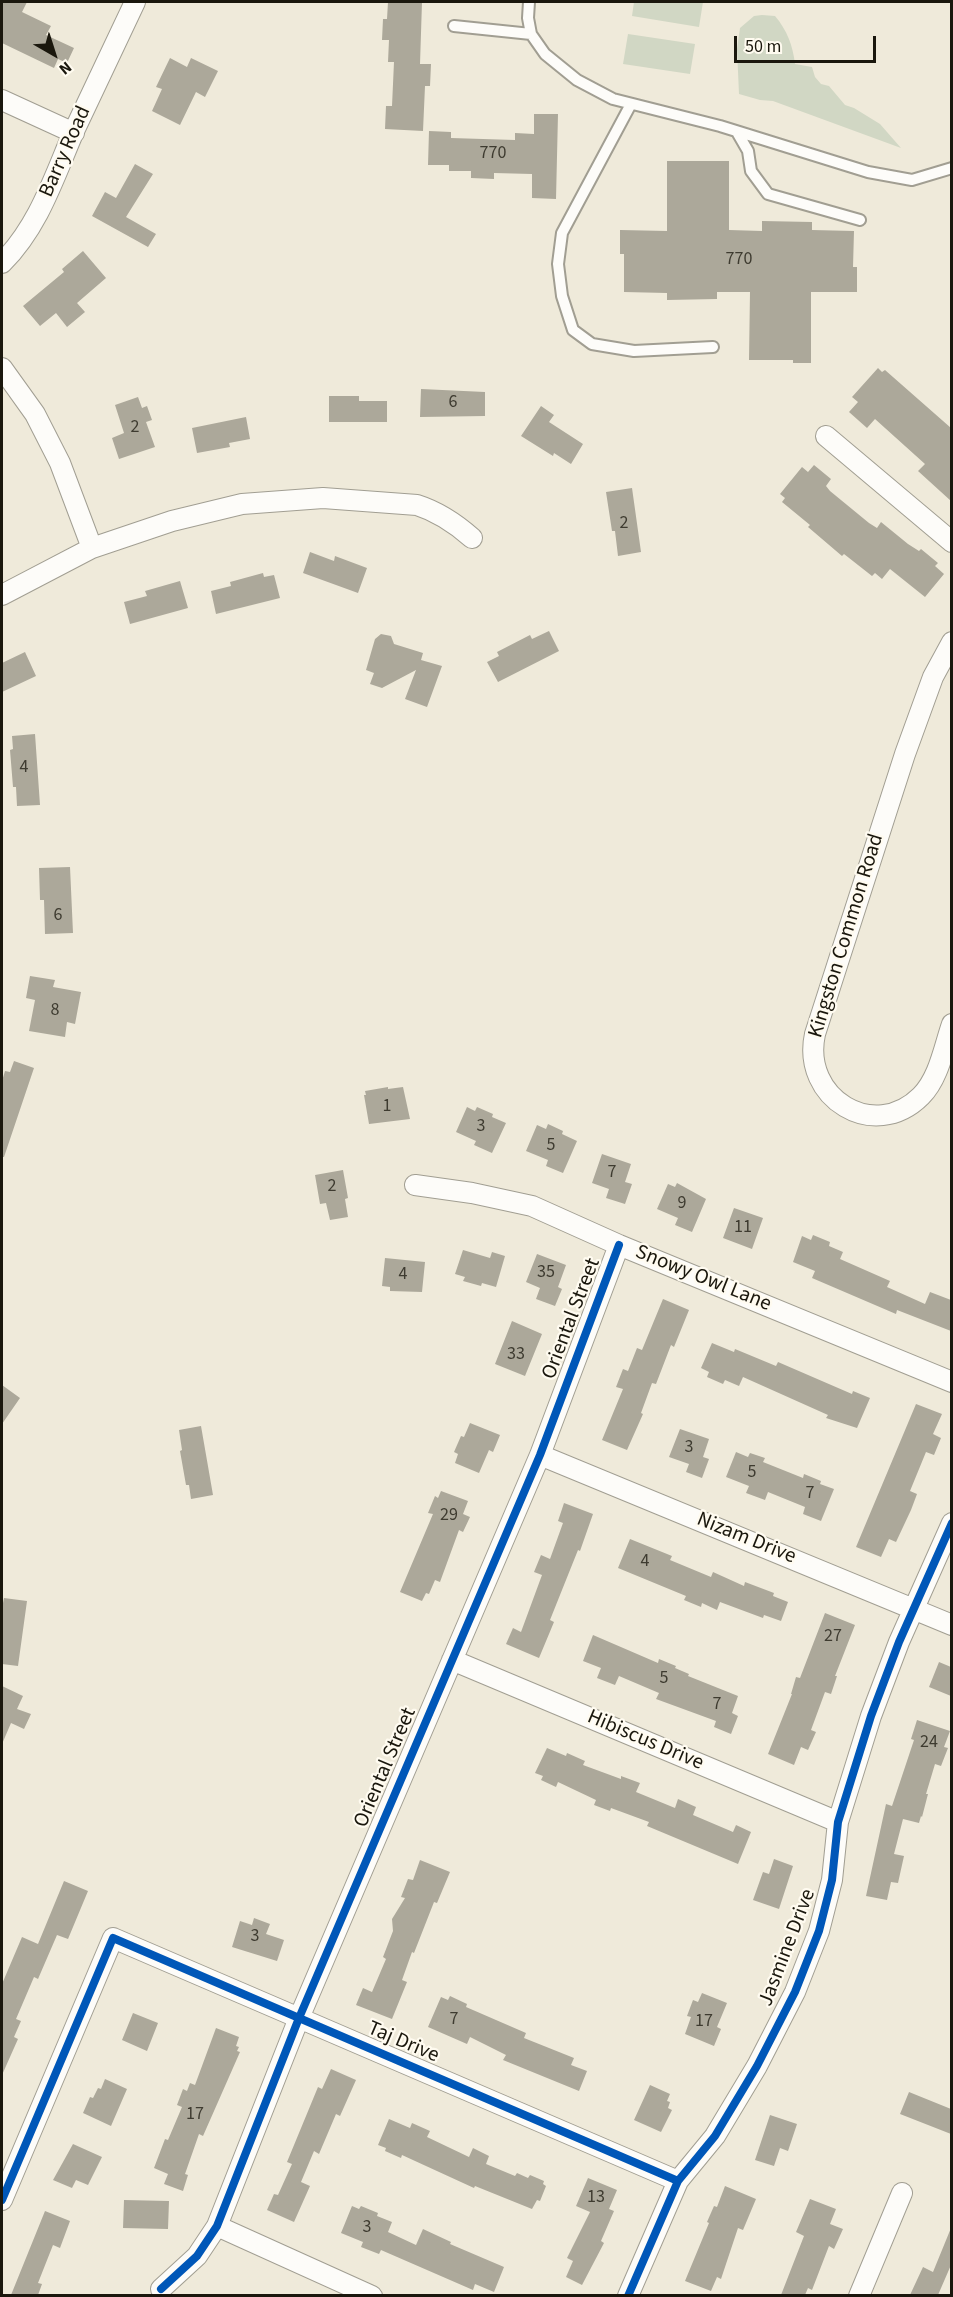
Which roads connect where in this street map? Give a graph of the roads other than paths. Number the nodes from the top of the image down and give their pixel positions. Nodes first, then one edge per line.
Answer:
1 (135, 2) edge
2 (529, 2) edge
3 (454, 26) dead end
4 (531, 34) junction
5 (2, 100) edge
6 (631, 104) junction
7 (737, 132) junction
8 (74, 133) junction
9 (951, 168) edge
10 (860, 220) dead end
11 (2, 263) edge
12 (713, 347) dead end
13 (2, 368) edge
14 (826, 436) dead end
15 (472, 538) dead end
16 (951, 542) edge
17 (92, 548) junction
18 (2, 595) edge
19 (951, 642) edge
20 (951, 1024) edge
21 (415, 1185) dead end
22 (619, 1245) junction
23 (951, 1382) edge
24 (540, 1455) junction
25 (951, 1523) edge
26 (914, 1609) junction
27 (951, 1625) edge
28 (452, 1660) junction
29 (838, 1822) junction
30 (299, 2018) junction
31 (678, 2181) junction
32 (903, 2193) dead end
33 (2, 2200) edge
34 (217, 2226) junction
35 (161, 2289) dead end
36 (346, 2290) edge
37 (372, 2295) edge
38 (628, 2295) edge
39 (859, 2295) edge

1 - 8 street, Barry Road
2 - 4 lane
3 - 4 lane
4 - 6 lane
5 - 8 street
6 - 7 lane
6 - 12 lane
7 - 9 lane
7 - 10 lane
8 - 11 street, Barry Road
13 - 17 street
14 - 16 street
15 - 17 street
17 - 18 street
19 - 20 street, Kingston Common Road
21 - 22 street, Snowy Owl Lane
22 - 23 street, Snowy Owl Lane
22 - 24 street, Oriental Street
24 - 26 street, Nizam Drive
24 - 28 street, Oriental Street
25 - 26 street, Jasmine Drive
26 - 27 street, Nizam Drive
26 - 29 street, Jasmine Drive
28 - 29 street, Hibiscus Drive
28 - 30 street, Oriental Street
29 - 31 street, Jasmine Drive
30 - 31 street, Taj Drive
30 - 33 street, Taj Drive
30 - 34 street, Oriental Street
31 - 38 street, Jasmine Drive
32 - 39 street
34 - 35 street, Oriental Street
34 - 36 street
36 - 37 street

